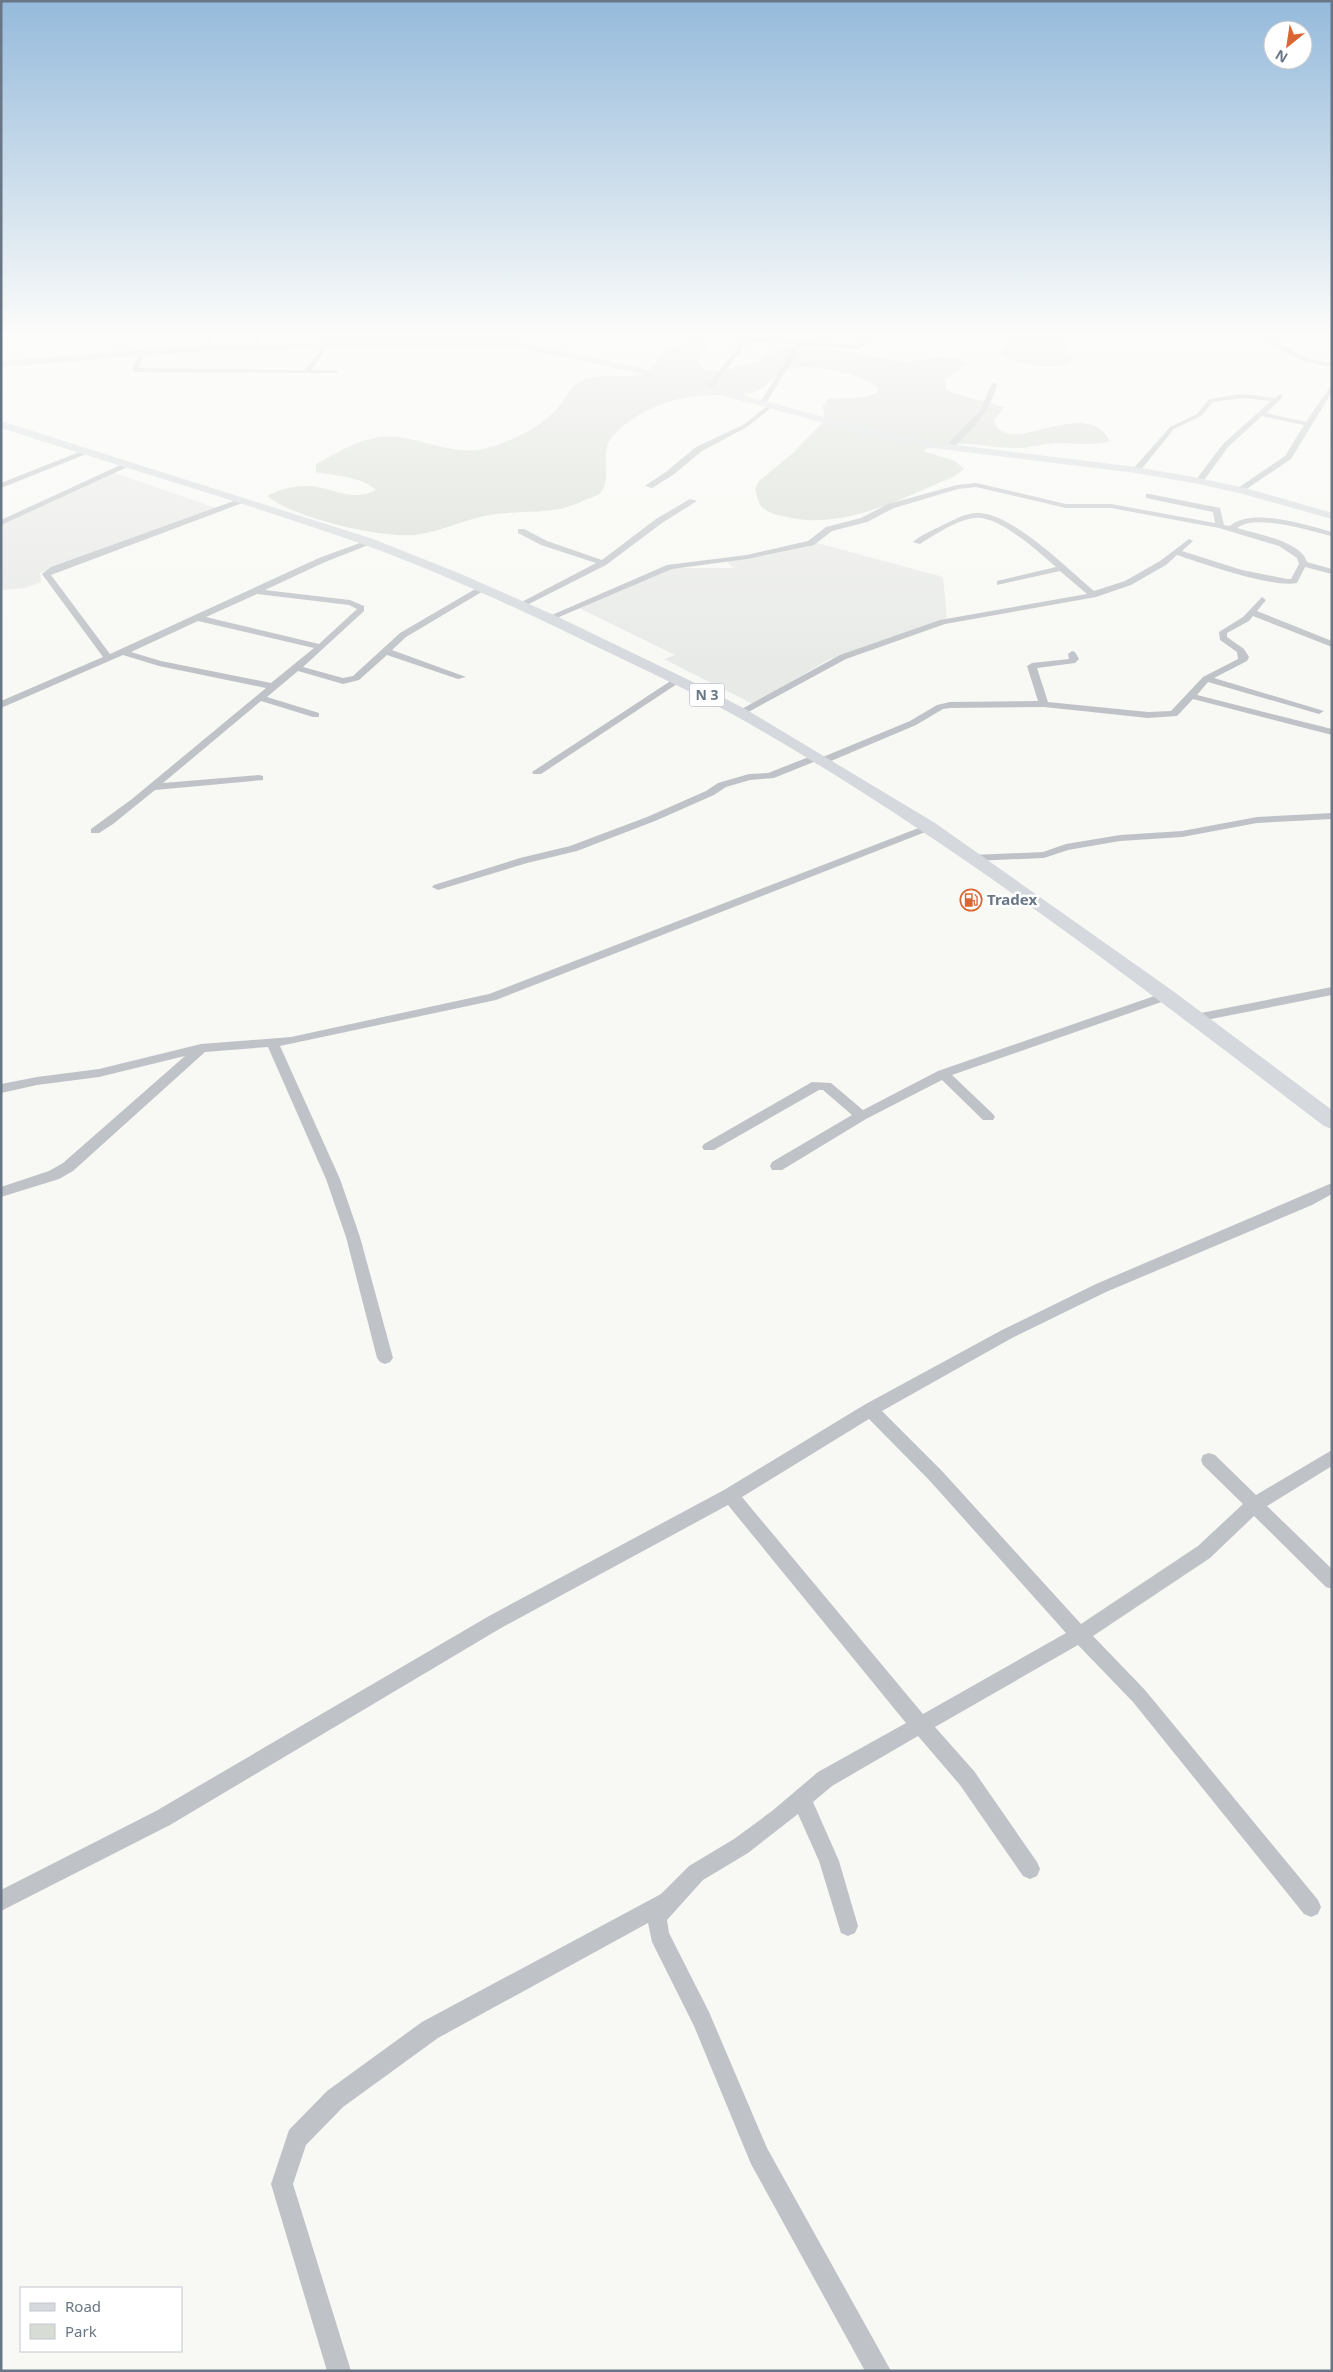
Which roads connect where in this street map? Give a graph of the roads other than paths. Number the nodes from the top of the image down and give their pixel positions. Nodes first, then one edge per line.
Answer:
1 (79, 448) edge
2 (703, 448) edge
3 (955, 448) edge
4 (1155, 448) edge
5 (1224, 448) edge
6 (1294, 448) edge
7 (90, 451) junction
8 (130, 464) junction
9 (1136, 470) junction
10 (1199, 481) junction
11 (1, 486) edge
12 (649, 486) dead end
13 (1239, 490) junction
14 (1149, 496) dead end
15 (242, 500) junction
16 (693, 501) dead end
17 (1332, 516) edge
18 (1, 523) edge
19 (1220, 526) junction
20 (1231, 529) junction
21 (521, 531) dead end
22 (1332, 534) edge
23 (1189, 541) dead end
24 (368, 542) junction
25 (917, 542) dead end
26 (1176, 552) junction
27 (604, 564) junction
28 (1303, 564) junction
29 (1061, 568) junction
30 (1332, 572) edge
31 (1000, 583) dead end
32 (482, 588) junction
33 (256, 591) junction
34 (1093, 595) junction
35 (1262, 600) dead end
36 (520, 605) junction
37 (1253, 613) junction
38 (197, 618) junction
39 (549, 618) junction
40 (1332, 644) edge
41 (321, 647) junction
42 (385, 651) junction
43 (123, 652) junction
44 (1072, 654) dead end
45 (108, 658) junction
46 (297, 668) junction
47 (461, 678) dead end
48 (1206, 679) junction
49 (678, 680) junction
50 (275, 687) junction
51 (1191, 696) junction
52 (261, 698) junction
53 (1044, 704) junction
54 (1, 705) edge
55 (1319, 710) dead end
56 (741, 713) junction
57 (316, 715) dead end
58 (1332, 732) edge
59 (817, 760) junction
60 (537, 772) dead end
61 (259, 778) dead end
62 (151, 786) junction
63 (1332, 816) edge
64 (929, 827) junction
65 (95, 831) dead end
66 (973, 858) junction
67 (438, 887) dead end
68 (1332, 991) edge
69 (1166, 996) junction
70 (1196, 1018) junction
71 (272, 1043) junction
72 (202, 1048) junction
73 (943, 1074) junction
74 (1, 1090) edge
75 (861, 1116) junction
76 (988, 1117) dead end
77 (1332, 1121) edge
78 (709, 1147) dead end
79 (777, 1166) dead end
80 (1332, 1188) edge
81 (1, 1192) edge
82 (385, 1358) dead end
83 (870, 1410) junction
84 (1332, 1457) edge
85 (1209, 1460) dead end
86 (730, 1495) junction
87 (1254, 1505) junction
88 (1332, 1581) edge
89 (1081, 1634) junction
90 (918, 1725) junction
91 (801, 1799) junction
92 (1030, 1869) dead end
93 (1, 1901) edge
94 (668, 1902) junction
95 (1312, 1907) dead end
96 (848, 1926) dead end
97 (340, 2371) edge
98 (879, 2371) edge

1 - 7 highway, N 3
2 - 12 street
3 - 9 main road
4 - 9 street
5 - 10 street
6 - 13 street
7 - 8 highway, N 3
7 - 11 street
8 - 15 highway, N 3
8 - 18 street
9 - 10 main road
10 - 13 main road
13 - 17 main road
14 - 19 street
15 - 24 highway, N 3
15 - 45 street
16 - 27 street
19 - 20 street
19 - 39 street
20 - 22 street
20 - 28 street
21 - 27 street
23 - 26 street
24 - 32 highway, N 3
24 - 33 street
25 - 29 street
26 - 28 street
26 - 34 street
27 - 36 street
28 - 30 street
29 - 31 street
29 - 34 street
32 - 36 highway, N 3
32 - 42 street
33 - 38 street
33 - 41 street
34 - 56 street
35 - 37 street
36 - 39 highway, N 3
37 - 40 street
37 - 48 street
38 - 41 street
38 - 43 street
39 - 49 highway, N 3
41 - 46 street
42 - 46 street
42 - 47 street
43 - 45 street
43 - 50 street
44 - 53 street
45 - 54 street
46 - 50 street
48 - 51 street
48 - 55 street
49 - 56 highway, N 3
49 - 60 street
50 - 52 street
51 - 53 street
51 - 58 street
52 - 57 street
52 - 62 street
53 - 59 street
56 - 59 highway, N 3
59 - 64 highway, N 3
59 - 67 street
61 - 62 street
62 - 65 street
63 - 66 street
64 - 66 highway, N 3
64 - 71 street
66 - 69 highway, N 3
68 - 70 street
69 - 70 highway, N 3
69 - 73 street
70 - 77 highway, N 3
71 - 72 street
71 - 82 street
72 - 74 street
72 - 81 street
73 - 75 street
73 - 76 street
75 - 78 street
75 - 79 street
80 - 83 street
83 - 86 street
83 - 89 street
84 - 87 street
85 - 87 street
86 - 90 street
86 - 93 street
87 - 88 street
87 - 89 street
89 - 90 street
89 - 95 street
90 - 91 street
90 - 92 street
91 - 94 street
91 - 96 street
94 - 97 street
94 - 98 street

